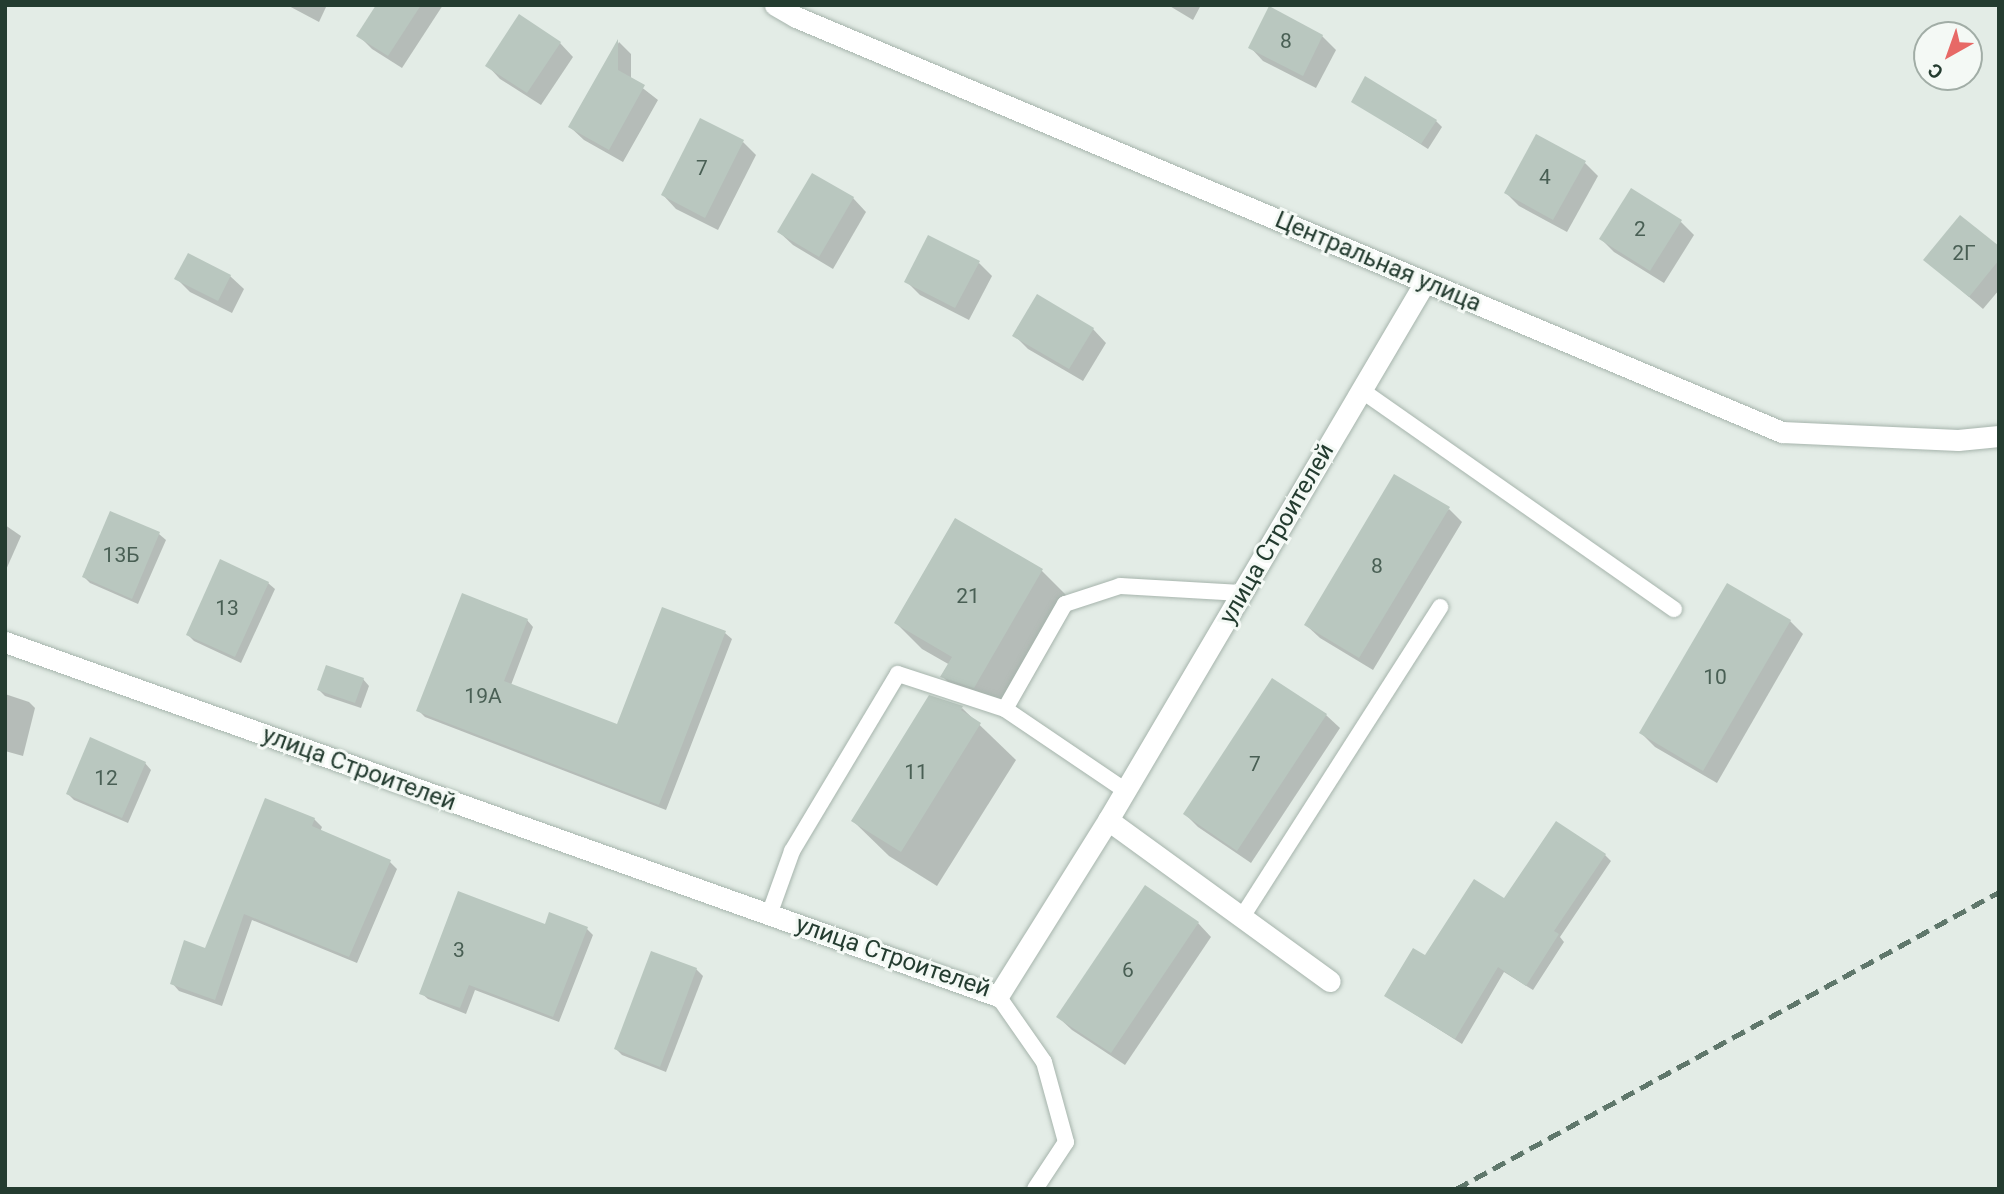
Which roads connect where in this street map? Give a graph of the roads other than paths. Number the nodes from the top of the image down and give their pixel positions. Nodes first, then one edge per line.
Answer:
1 (775, 5) edge
2 (1425, 282) junction
3 (1361, 390) junction
4 (1999, 436) edge
5 (1242, 593) junction
6 (1440, 607) dead end
7 (1674, 609) dead end
8 (5, 642) edge
9 (1005, 709) junction
10 (1126, 791) junction
11 (1108, 820) junction
12 (769, 915) junction
13 (1241, 917) junction
14 (1330, 981) dead end
15 (998, 996) junction
16 (1035, 1189) edge

1 - 2 street, Центральная улица
2 - 3 street, улица Строителей
2 - 4 street, Центральная улица
3 - 5 street, улица Строителей
3 - 7 lane
5 - 9 lane
5 - 10 street, улица Строителей
6 - 13 lane
8 - 12 street, улица Строителей
9 - 10 lane
9 - 12 lane
10 - 11 street, улица Строителей
11 - 13 street
11 - 15 street, улица Строителей
12 - 15 street, улица Строителей
13 - 14 street
15 - 16 lane

